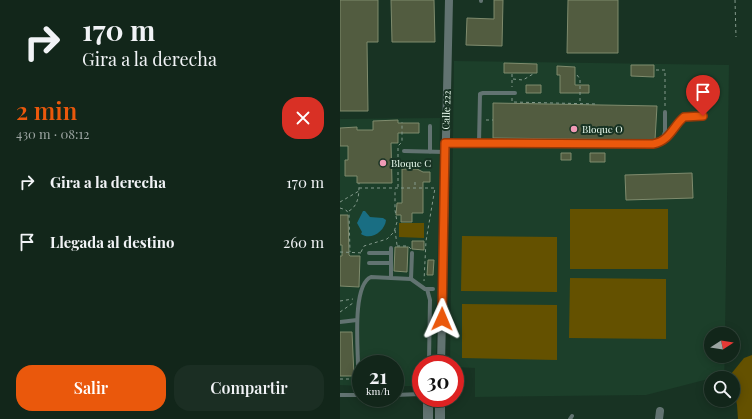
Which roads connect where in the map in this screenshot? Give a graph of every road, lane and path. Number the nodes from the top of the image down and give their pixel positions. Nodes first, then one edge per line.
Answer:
1 (449, 0) edge
2 (735, 0) edge
3 (736, 37) dead end
4 (656, 70) dead end
5 (512, 74) dead end
6 (533, 74) dead end
7 (577, 74) dead end
8 (512, 79) junction
9 (523, 80) junction
10 (526, 83) dead end
11 (514, 92) junction
12 (580, 103) junction
13 (596, 104) dead end
14 (665, 112) joint
15 (703, 116) dead end
16 (480, 120) junction
17 (493, 120) dead end
18 (430, 126) dead end
19 (402, 139) dead end
20 (405, 139) dead end
21 (660, 142) junction
22 (445, 143) junction
23 (479, 143) junction
24 (404, 152) dead end
25 (430, 152) junction
26 (445, 152) junction
27 (415, 182) dead end
28 (359, 183) dead end
29 (359, 188) junction
30 (395, 188) junction
31 (415, 188) junction
32 (359, 191) junction
33 (340, 202) edge
34 (340, 208) edge
35 (348, 212) junction
36 (395, 230) junction
37 (397, 246) junction
38 (391, 248) joint
39 (340, 252) edge
40 (350, 252) junction
41 (361, 252) junction
42 (369, 253) joint
43 (391, 253) junction
44 (412, 253) joint
45 (369, 263) dead end
46 (391, 264) junction
47 (390, 278) junction
48 (411, 279) junction
49 (425, 289) junction
50 (438, 290) junction
51 (355, 299) dead end
52 (340, 301) edge
53 (355, 302) dead end
54 (340, 312) edge
55 (357, 320) junction
56 (340, 322) edge
57 (359, 355) edge
58 (429, 355) edge
59 (441, 355) edge
60 (340, 376) edge
61 (340, 379) edge
62 (352, 379) edge
63 (340, 395) edge
64 (352, 395) edge
65 (428, 407) edge
66 (440, 407) edge
67 (428, 419) edge
68 (440, 419) edge

1 - 22 street, Calle 222
2 - 3 path
4 - 14 path
5 - 8 path
6 - 9 path
7 - 12 path
8 - 9 path
8 - 11 path
9 - 10 path
11 - 12 path
11 - 16 lane
12 - 13 path
14 - 21 lane
15 - 21 lane
16 - 17 path
16 - 23 lane
18 - 25 lane
19 - 20 path
21 - 23 lane
22 - 23 lane
22 - 26 street, Calle 222
24 - 25 lane
25 - 26 lane
26 - 50 street, Calle 222
27 - 31 path
28 - 29 path
29 - 30 path
29 - 32 path
30 - 31 path
30 - 36 path
31 - 49 path
32 - 33 path
32 - 35 path
34 - 35 path
35 - 40 path
36 - 37 path
36 - 41 path
37 - 38 path
37 - 44 path
38 - 43 lane
39 - 40 path
40 - 41 path
41 - 42 path
42 - 43 lane
43 - 46 lane
44 - 48 lane
45 - 46 lane
46 - 47 lane
47 - 48 lane
47 - 55 lane
48 - 49 lane
49 - 50 lane
49 - 58 lane
50 - 59 street, Calle 222
51 - 52 path
53 - 54 path
55 - 56 lane
55 - 57 lane
60 - 61 path
61 - 62 path
63 - 64 lane
65 - 67 street
66 - 68 street

